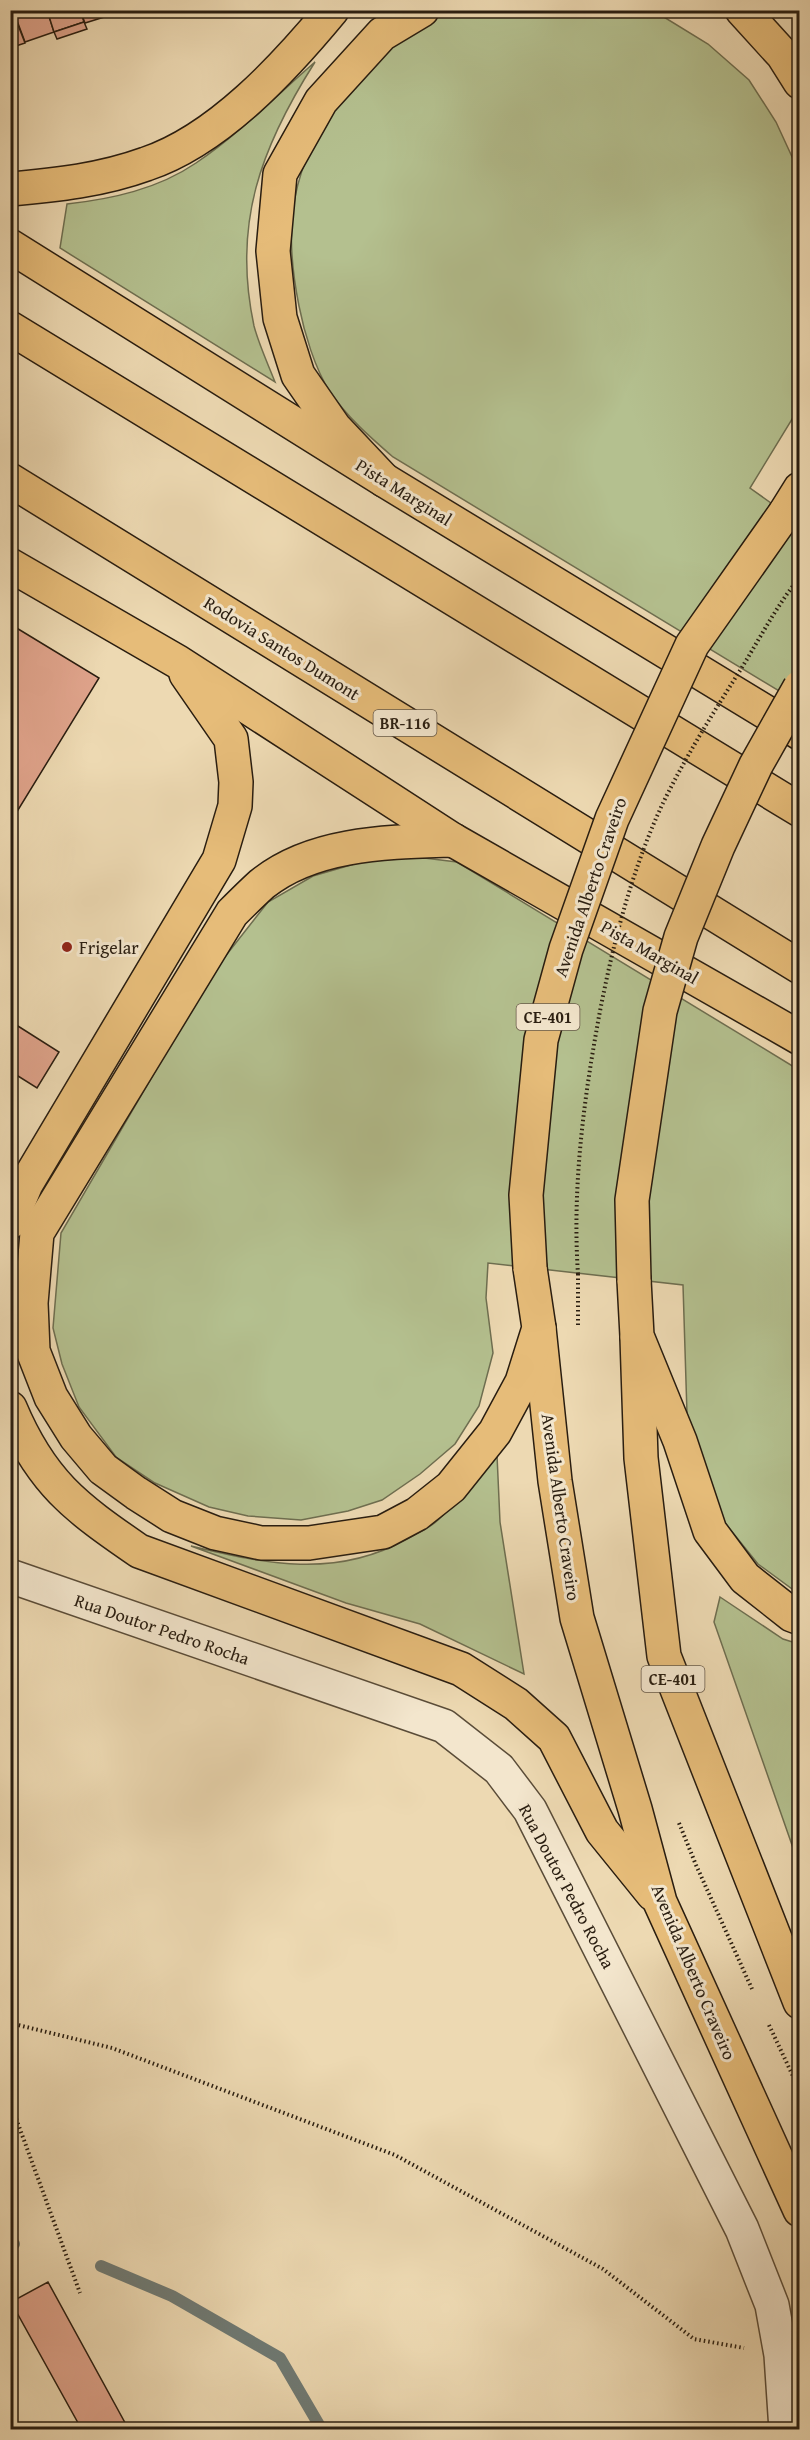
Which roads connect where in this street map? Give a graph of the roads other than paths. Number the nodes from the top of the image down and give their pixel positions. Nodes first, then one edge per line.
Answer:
1 (332, 10) edge
2 (422, 10) edge
3 (742, 12) edge
4 (800, 82) edge
5 (10, 189) edge
6 (10, 246) edge
7 (10, 328) edge
8 (10, 480) edge
9 (384, 480) junction
10 (792, 501) edge
11 (10, 565) edge
12 (178, 662) junction
13 (800, 687) edge
14 (800, 733) edge
15 (800, 810) edge
16 (453, 840) junction
17 (800, 966) edge
18 (800, 1038) edge
19 (10, 1222) edge
20 (539, 1328) junction
21 (637, 1336) junction
22 (10, 1408) edge
23 (10, 1576) edge
24 (800, 1618) edge
25 (660, 1902) junction
26 (800, 2002) edge
27 (800, 2210) edge
28 (786, 2430) edge

1 - 5 main road
2 - 9 main road
3 - 4 main road
6 - 9 main road, Pista Marginal
7 - 15 main road
8 - 17 main road, Rodovia Santos Dumont / BR-116
9 - 14 main road, Pista Marginal
10 - 20 main road, Avenida Alberto Craveiro / CE-401, bridge
11 - 12 main road, Pista Marginal
12 - 16 main road, Pista Marginal
12 - 19 main road
13 - 21 main road, CE-401, bridge
16 - 18 main road, Pista Marginal
16 - 20 main road
20 - 25 main road, Avenida Alberto Craveiro / CE-401
21 - 24 main road
21 - 26 main road, CE-401
22 - 25 main road
23 - 28 street, Rua Doutor Pedro Rocha
25 - 27 main road, Avenida Alberto Craveiro / CE-401

